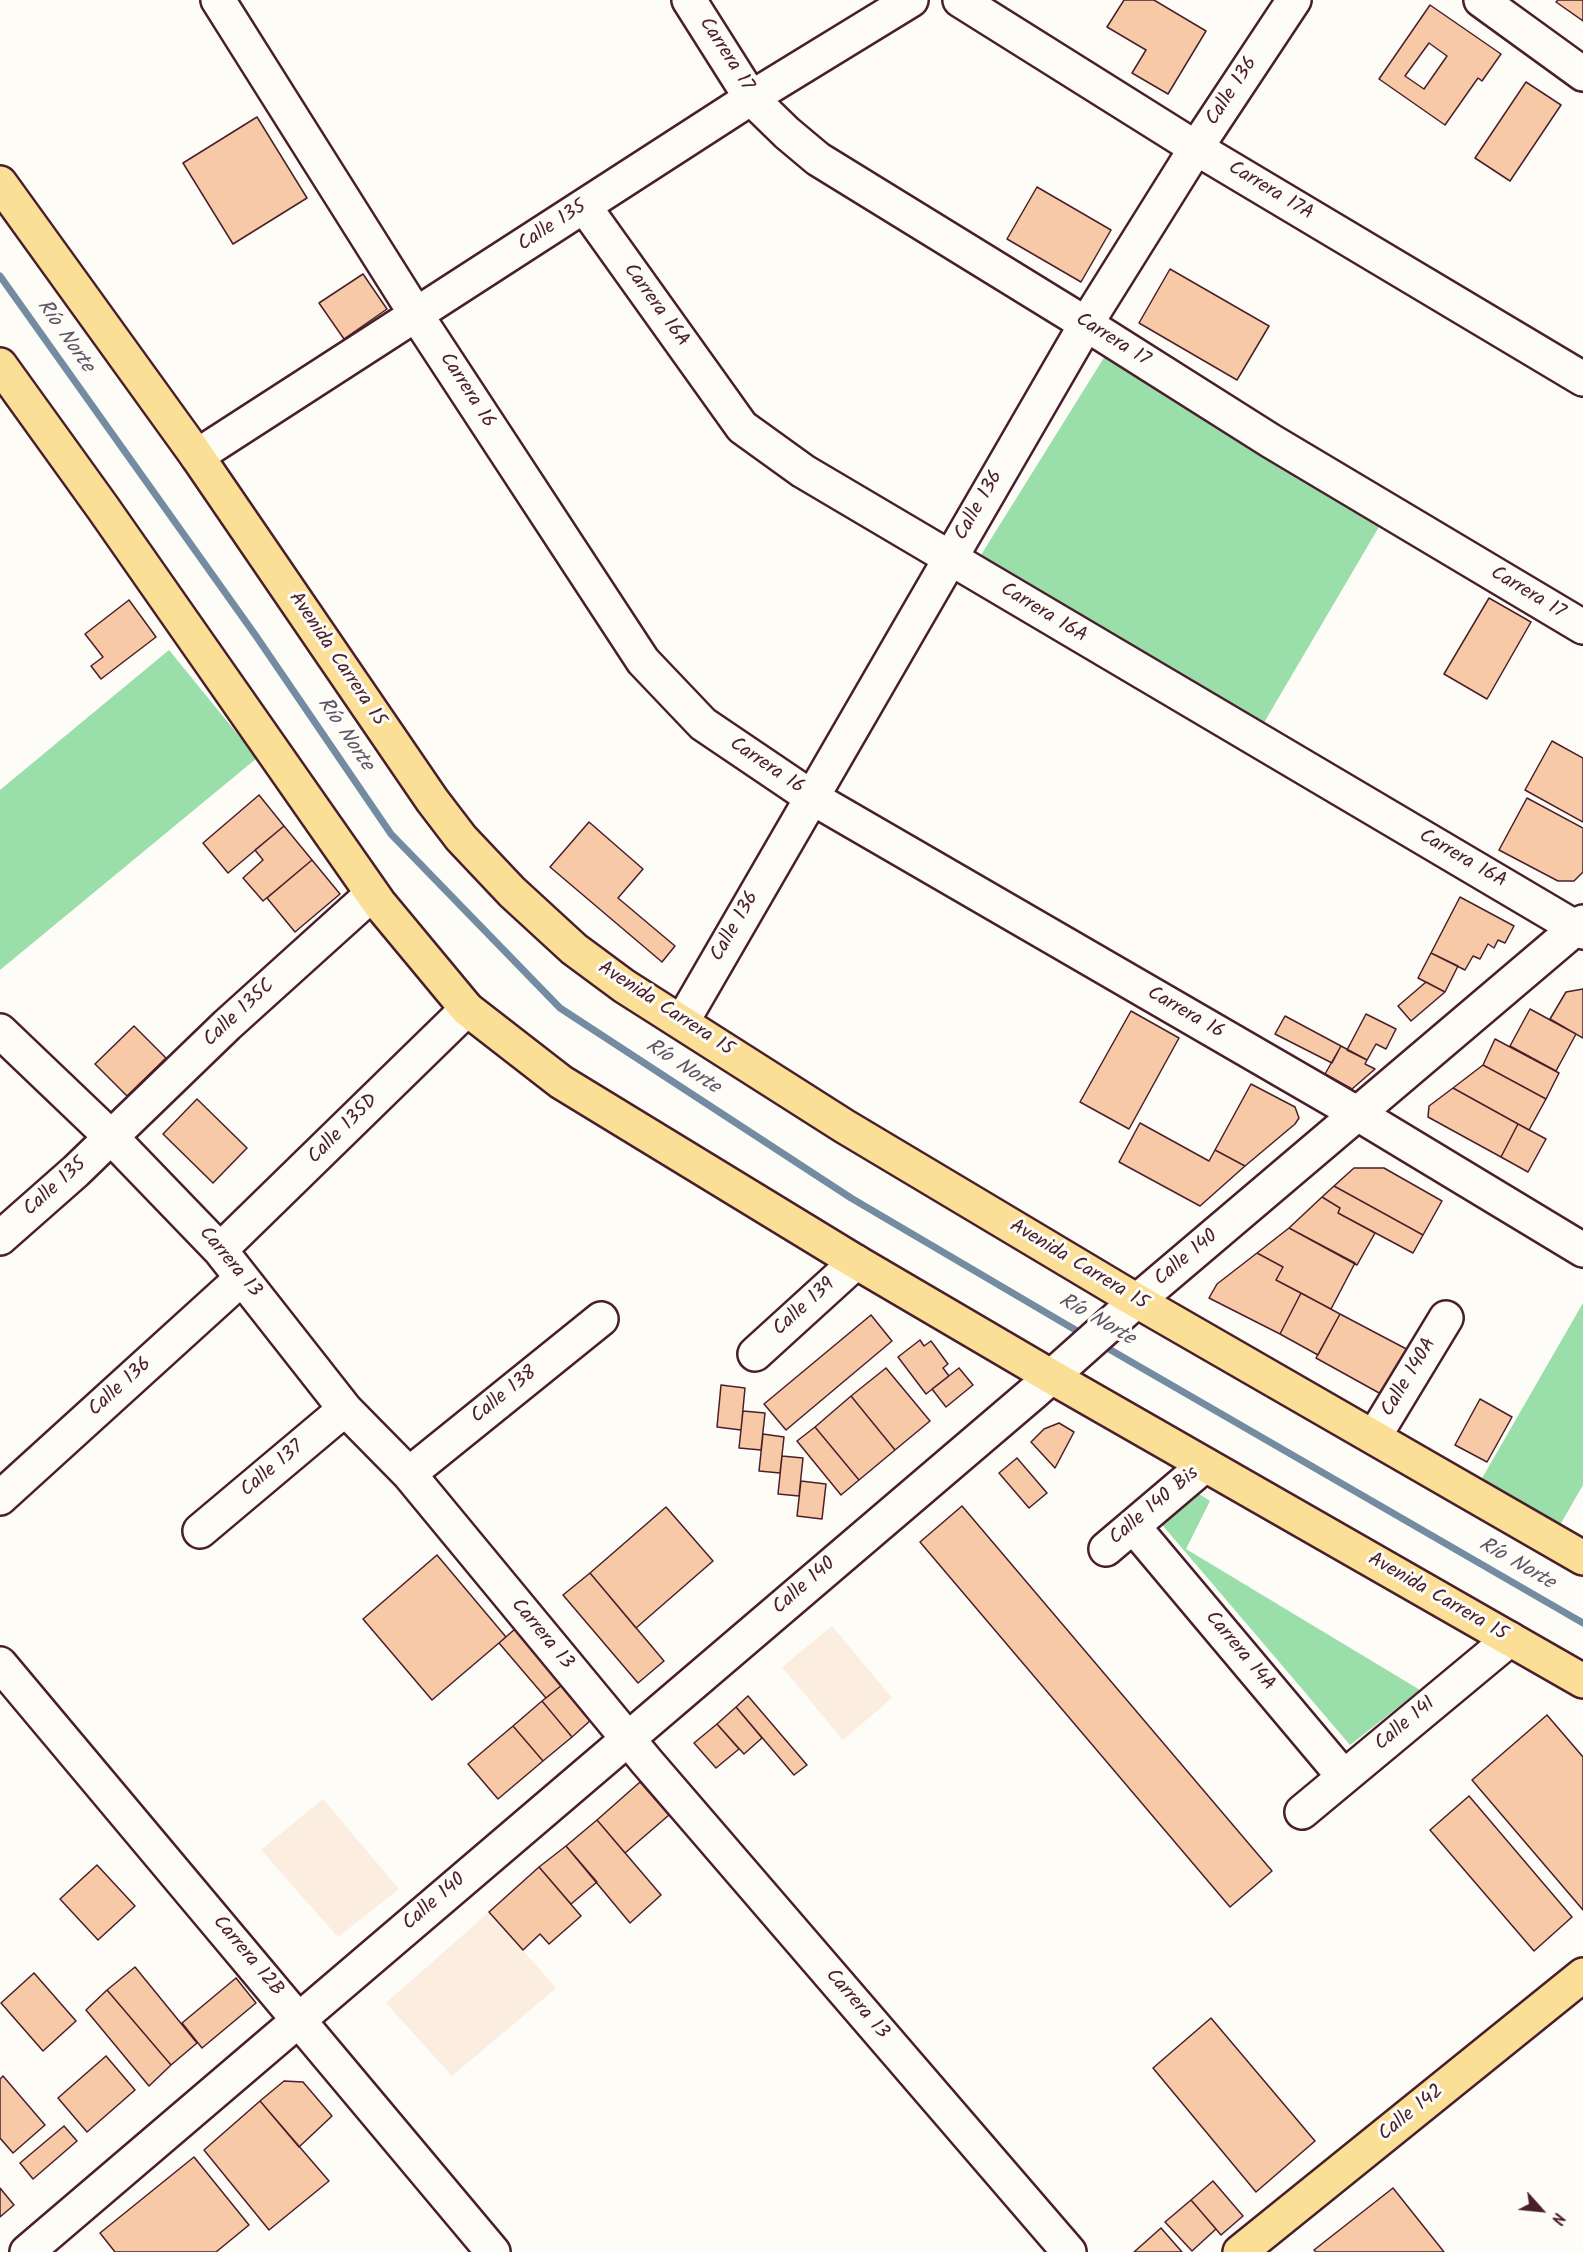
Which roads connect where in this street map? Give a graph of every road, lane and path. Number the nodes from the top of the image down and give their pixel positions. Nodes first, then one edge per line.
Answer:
1 (689, 0) edge
2 (911, 0) edge
3 (960, 0) edge
4 (1294, 0) edge
5 (1481, 0) edge
6 (225, 2) edge
7 (1583, 74) edge
8 (751, 98) junction
9 (1196, 148) junction
10 (0, 183) edge
11 (584, 206) junction
12 (417, 315) junction
13 (1086, 324) junction
14 (0, 365) edge
15 (1583, 379) edge
16 (197, 456) junction
17 (949, 558) junction
18 (1583, 627) edge
19 (811, 796) junction
20 (372, 894) junction
21 (1581, 927) edge
22 (467, 1009) junction
23 (682, 1022) junction
24 (0, 1031) edge
25 (1358, 1114) junction
26 (111, 1137) junction
27 (0, 1238) edge
28 (220, 1250) junction
29 (1583, 1250) edge
30 (856, 1262) junction
31 (242, 1278) junction
32 (1131, 1306) junction
33 (1446, 1318) dead end
34 (601, 1319) dead end
35 (754, 1354) dead end
36 (1057, 1372) junction
37 (345, 1410) junction
38 (1374, 1437) junction
39 (1205, 1465) junction
40 (409, 1474) junction
41 (0, 1498) edge
42 (1133, 1526) junction
43 (200, 1531) dead end
44 (1106, 1549) dead end
45 (1583, 1558) edge
46 (1510, 1639) junction
47 (0, 1664) edge
48 (1583, 1681) edge
49 (627, 1739) junction
50 (1344, 1777) junction
51 (1302, 1812) dead end
52 (1583, 1975) edge
53 (299, 2019) junction
54 (27, 2252) edge
55 (493, 2252) edge
56 (1069, 2252) edge
57 (1240, 2252) edge

1 - 8 street, Carrera 17
2 - 8 street, Calle 135
3 - 9 street, Carrera 17A
4 - 9 street, Calle 136
5 - 7 street
6 - 12 street, Carrera 16
8 - 11 street, Calle 135
8 - 13 street, Carrera 17
9 - 13 street, Calle 136
9 - 15 street, Carrera 17A
10 - 16 main road, Avenida Carrera 15
11 - 12 street, Calle 135
11 - 17 street, Carrera 16A
12 - 16 street, Calle 135
12 - 19 street, Carrera 16
13 - 17 street, Calle 136
13 - 18 street, Carrera 17
14 - 20 main road, Avenida Carrera 15
16 - 23 main road, Avenida Carrera 15
17 - 19 street, Calle 136
17 - 21 street, Carrera 16A
19 - 23 street, Calle 136
19 - 25 street, Carrera 16
20 - 22 main road, Avenida Carrera 15
20 - 26 street, Calle 135C
21 - 25 street, Calle 140
22 - 28 street, Calle 135D
22 - 30 main road, Avenida Carrera 15
23 - 32 main road, Avenida Carrera 15
24 - 26 street, Carrera 13
25 - 29 street, Carrera 16
25 - 32 street, Calle 140
26 - 27 street, Calle 135
26 - 28 street, Carrera 13
28 - 31 street, Carrera 13
30 - 35 street, Calle 139
30 - 36 main road, Avenida Carrera 15
31 - 37 street, Carrera 13
31 - 41 street, Calle 136
32 - 36 street, Calle 140
32 - 38 main road, Avenida Carrera 15
33 - 38 street, Calle 140A
34 - 40 street, Calle 138
36 - 39 main road, Avenida Carrera 15
36 - 49 street, Calle 140
37 - 40 street, Carrera 13
37 - 43 street, Calle 137
38 - 45 main road, Avenida Carrera 15
39 - 42 street, Calle 140 Bis
39 - 46 main road, Avenida Carrera 15
40 - 49 street, Carrera 13
42 - 44 street, Calle 140 Bis
42 - 50 street, Carrera 14A
46 - 48 main road, Avenida Carrera 15
46 - 50 street, Calle 141
47 - 53 street, Carrera 12B
49 - 53 street, Calle 140
49 - 56 street, Carrera 13
50 - 51 street, Calle 141
52 - 57 main road, Calle 142
53 - 54 street, Calle 140
53 - 55 street, Carrera 12B

